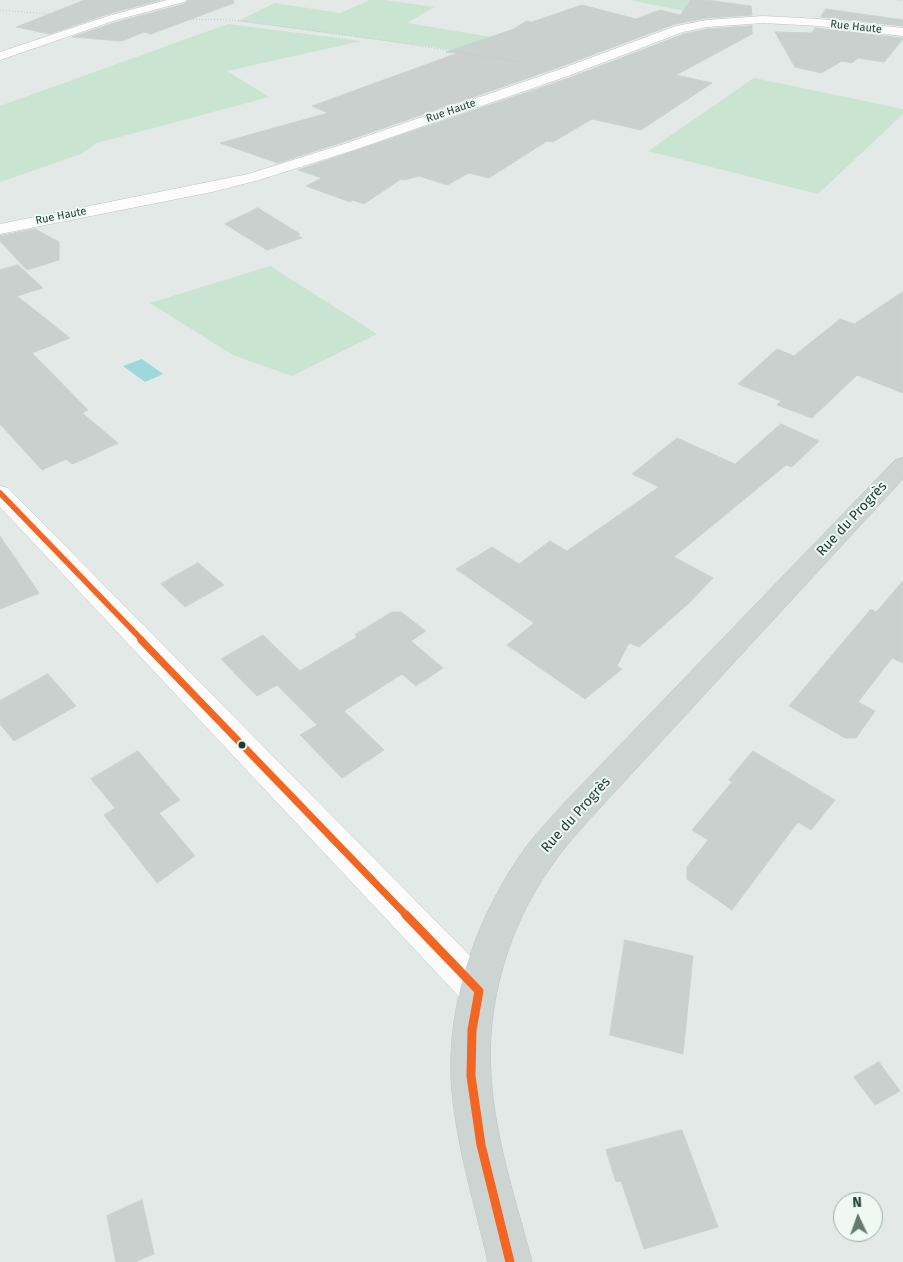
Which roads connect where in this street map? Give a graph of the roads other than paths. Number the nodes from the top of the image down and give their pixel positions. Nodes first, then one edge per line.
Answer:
1 (180, 0) edge
2 (903, 32) edge
3 (0, 56) edge
4 (0, 229) edge
5 (903, 465) edge
6 (0, 493) edge
7 (479, 991) junction
8 (510, 1262) edge

1 - 3 street
2 - 4 street, Rue Haute
5 - 7 main road, Rue du Progrès
6 - 7 street
7 - 8 main road, Rue du Progrès

